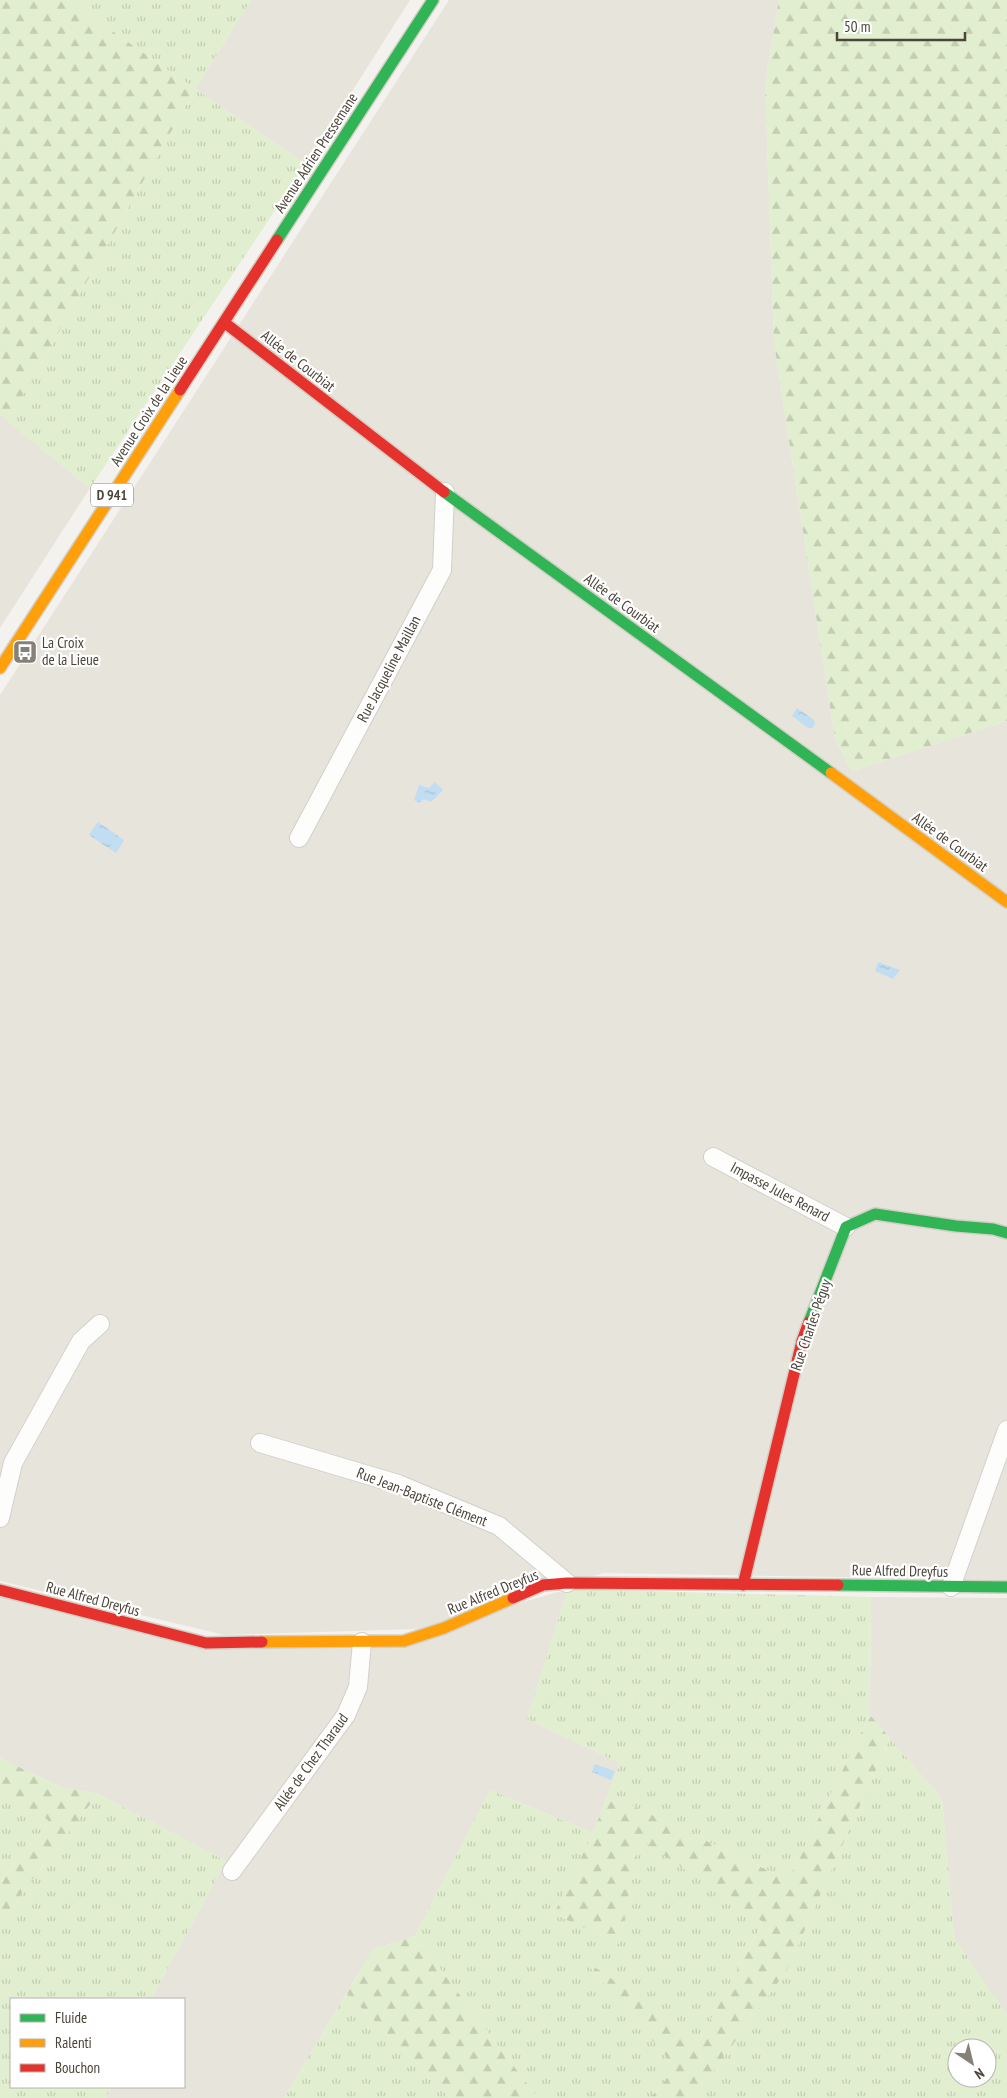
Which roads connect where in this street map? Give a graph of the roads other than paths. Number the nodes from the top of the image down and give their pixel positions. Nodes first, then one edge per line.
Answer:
1 (433, 0) edge
2 (225, 322) junction
3 (445, 492) junction
4 (0, 668) edge
5 (299, 838) dead end
6 (1007, 902) edge
7 (713, 1157) dead end
8 (846, 1227) junction
9 (1007, 1233) edge
10 (100, 1324) dead end
11 (1007, 1430) edge
12 (260, 1443) dead end
13 (0, 1518) edge
14 (567, 1583) junction
15 (743, 1585) junction
16 (951, 1587) junction
17 (1007, 1587) edge
18 (0, 1590) edge
19 (362, 1642) junction
20 (232, 1871) dead end

1 - 2 street, Avenue Adrien Pressemane / D 941
2 - 3 street, Allée de Courbiat
2 - 4 street, Avenue Croix de la Lieue / D 941
3 - 5 street, Rue Jacqueline Maillan
3 - 6 street, Allée de Courbiat
7 - 8 street, Impasse Jules Renard
8 - 9 street
8 - 15 street, Rue Charles Péguy
10 - 13 street
11 - 16 street
12 - 14 street, Rue Jean-Baptiste Clément
14 - 15 street, Rue Alfred Dreyfus
14 - 19 street, Rue Alfred Dreyfus
15 - 16 street, Rue Alfred Dreyfus
16 - 17 street, Rue Alfred Dreyfus
18 - 19 street, Rue Alfred Dreyfus
19 - 20 street, Allée de Chez Tharaud

